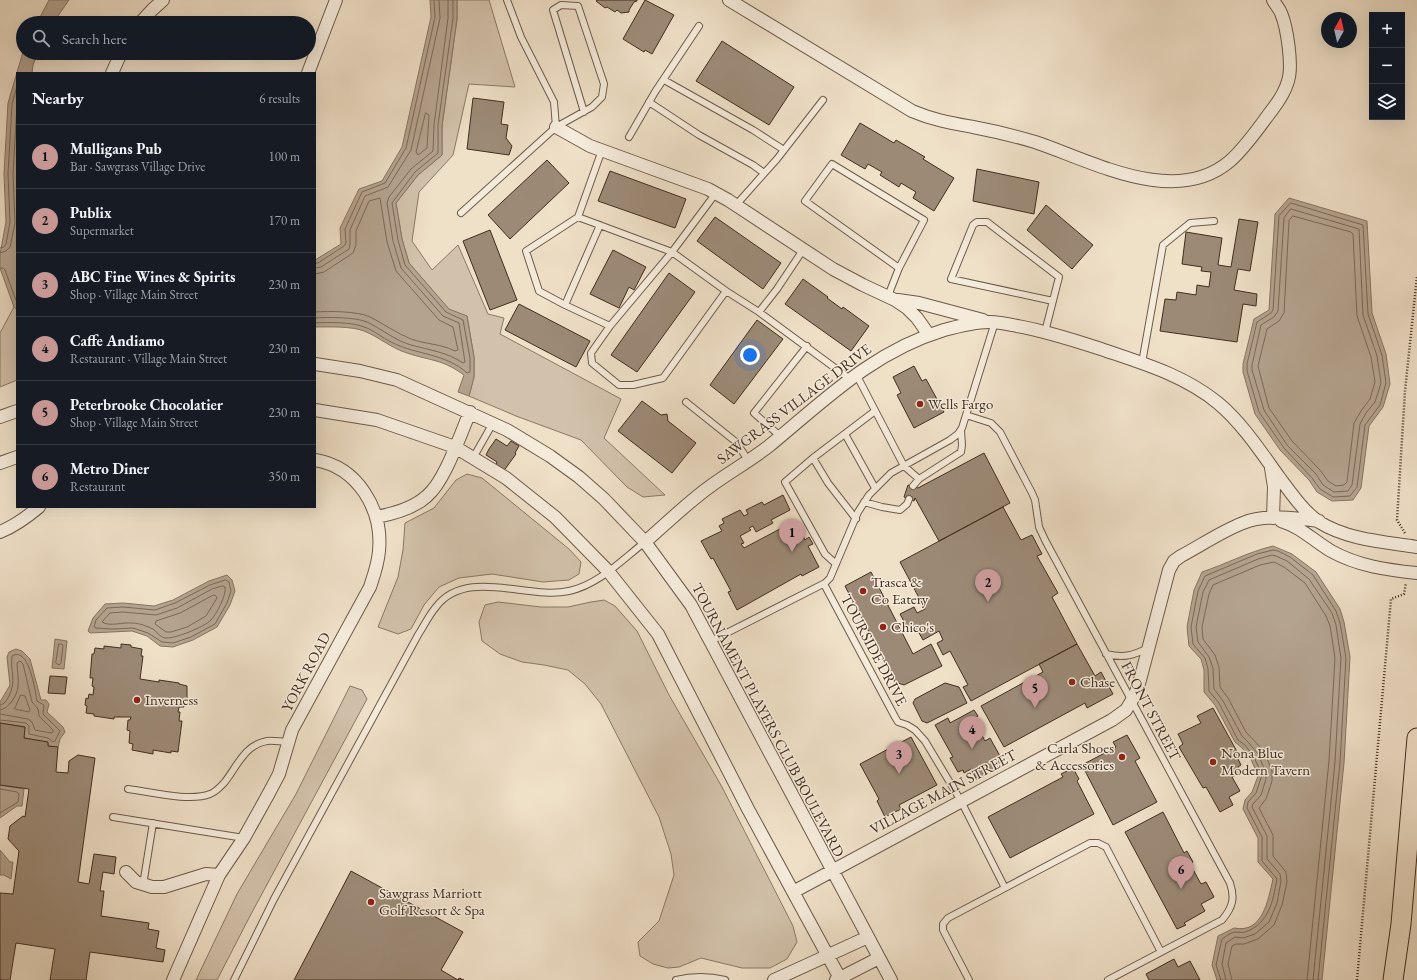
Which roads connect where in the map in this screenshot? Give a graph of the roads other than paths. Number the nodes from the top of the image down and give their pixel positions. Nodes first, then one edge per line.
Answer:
1 (163, 0) edge
2 (336, 0) edge
3 (507, 0) edge
4 (729, 0) edge
5 (1273, 0) edge
6 (146, 16) edge
7 (699, 26) dead end
8 (316, 52) edge
9 (118, 60) edge
10 (313, 60) edge
11 (112, 72) edge
12 (308, 72) edge
13 (664, 80) junction
14 (822, 100) dead end
15 (649, 102) junction
16 (584, 112) junction
17 (556, 127) junction
18 (629, 137) dead end
19 (602, 150) junction
20 (784, 150) junction
21 (764, 174) junction
22 (716, 193) junction
23 (736, 205) junction
24 (461, 213) dead end
25 (578, 217) junction
26 (1214, 221) dead end
27 (600, 225) junction
28 (803, 250) junction
29 (672, 252) junction
30 (899, 268) junction
31 (726, 291) junction
32 (891, 298) junction
33 (1053, 301) junction
34 (564, 305) junction
35 (759, 312) junction
36 (991, 322) junction
37 (610, 326) junction
38 (1045, 332) junction
39 (929, 335) junction
40 (807, 346) junction
41 (1142, 363) junction
42 (316, 364) edge
43 (853, 376) junction
44 (686, 402) dead end
45 (316, 410) edge
46 (16, 411) edge
47 (875, 411) junction
48 (470, 412) junction
49 (966, 415) junction
50 (0, 417) edge
51 (493, 423) junction
52 (961, 430) junction
53 (846, 434) junction
54 (780, 436) junction
55 (455, 447) junction
56 (16, 456) edge
57 (473, 458) junction
58 (813, 458) junction
59 (316, 460) edge
60 (748, 460) junction
61 (0, 463) edge
62 (1270, 464) junction
63 (904, 466) junction
64 (919, 479) junction
65 (913, 486) dead end
66 (876, 488) junction
67 (909, 499) dead end
68 (864, 502) junction
69 (38, 508) edge
70 (376, 518) junction
71 (856, 518) junction
72 (1273, 518) junction
73 (1318, 521) junction
74 (0, 532) edge
75 (645, 542) junction
76 (1412, 546) edge
77 (836, 564) junction
78 (608, 571) junction
79 (1413, 573) edge
80 (824, 584) junction
81 (709, 642) junction
82 (1148, 648) junction
83 (1106, 654) junction
84 (1131, 701) junction
85 (1417, 738) edge
86 (288, 742) junction
87 (128, 789) dead end
88 (960, 801) junction
89 (114, 817) dead end
90 (153, 823) junction
91 (244, 838) junction
92 (831, 870) junction
93 (126, 872) dead end
94 (219, 875) junction
95 (143, 885) junction
96 (1005, 888) junction
97 (793, 892) junction
98 (868, 937) junction
99 (1162, 952) junction
100 (828, 955) junction
101 (879, 958) junction
102 (839, 979) edge
103 (173, 980) edge
104 (234, 980) edge
105 (676, 980) edge
106 (725, 980) edge
107 (774, 980) edge
108 (891, 980) edge
109 (969, 980) edge
110 (1108, 980) edge
111 (1393, 980) edge

1 - 6 street
2 - 8 street
3 - 17 lane
4 - 5 street
7 - 13 lane
9 - 11 street
10 - 12 street
13 - 15 lane
13 - 20 lane
14 - 20 lane
15 - 18 lane
15 - 21 lane
16 - 16 lane
16 - 17 lane
17 - 19 street
17 - 24 lane
19 - 22 street
19 - 25 lane
20 - 21 lane
21 - 23 lane
22 - 23 street
22 - 29 lane
23 - 28 street
25 - 27 lane
25 - 34 lane
26 - 41 lane
27 - 29 lane
27 - 34 lane
28 - 32 street
28 - 35 lane
29 - 31 lane
29 - 37 lane
30 - 30 lane
30 - 32 lane
31 - 35 lane
31 - 37 lane
32 - 36 street
32 - 39 street
33 - 33 lane
33 - 38 lane
34 - 37 lane
35 - 40 lane
36 - 38 street, SAWGRASS VILLAGE DRIVE
36 - 39 street, SAWGRASS VILLAGE DRIVE
36 - 49 lane
38 - 41 street, SAWGRASS VILLAGE DRIVE
39 - 43 street, SAWGRASS VILLAGE DRIVE
40 - 43 lane
40 - 54 lane
41 - 62 street, SAWGRASS VILLAGE DRIVE
42 - 48 street, TOURNAMENT PLAYERS CLUB BOULEVARD
43 - 47 lane
43 - 54 street, SAWGRASS VILLAGE DRIVE
44 - 60 lane
45 - 55 street
46 - 50 street
47 - 53 lane
47 - 63 lane
48 - 51 street, TOURNAMENT PLAYERS CLUB BOULEVARD
48 - 55 street
49 - 52 lane
49 - 83 lane, FRONT STREET
51 - 57 lane
51 - 75 street, TOURNAMENT PLAYERS CLUB BOULEVARD
52 - 63 lane
52 - 64 lane
53 - 58 lane
53 - 66 lane
54 - 60 street, SAWGRASS VILLAGE DRIVE
55 - 57 street
55 - 70 street
56 - 61 street
57 - 78 street
58 - 71 lane
58 - 77 lane
59 - 70 street, YORK ROAD
60 - 75 street, SAWGRASS VILLAGE DRIVE
62 - 72 street, SAWGRASS VILLAGE DRIVE
62 - 73 street, SAWGRASS VILLAGE DRIVE
63 - 64 lane
63 - 66 lane
64 - 65 lane
66 - 68 lane
67 - 68 lane
68 - 71 lane
69 - 74 street
70 - 86 street, YORK ROAD
71 - 77 lane
72 - 73 street, VILLAGE MAIN STREET
72 - 79 street
72 - 82 street, VILLAGE MAIN STREET
73 - 76 street, SAWGRASS VILLAGE DRIVE
75 - 78 lane
75 - 81 street, TOURNAMENT PLAYERS CLUB BOULEVARD
77 - 80 lane
78 - 97 street
78 - 104 lane
80 - 81 lane
80 - 88 lane, TOURSIDE DRIVE
81 - 92 street, TOURNAMENT PLAYERS CLUB BOULEVARD
82 - 83 lane
82 - 84 street, VILLAGE MAIN STREET
83 - 84 lane, FRONT STREET
84 - 88 street, VILLAGE MAIN STREET
84 - 99 lane, FRONT STREET
85 - 111 main road
86 - 87 lane
86 - 91 street, YORK ROAD
88 - 92 street, VILLAGE MAIN STREET
88 - 96 lane, TOURSIDE DRIVE
89 - 90 lane
90 - 91 lane
90 - 95 lane
91 - 94 street, YORK ROAD
92 - 97 street, VILLAGE MAIN STREET
92 - 98 street, TOURNAMENT PLAYERS CLUB BOULEVARD
93 - 95 street
94 - 95 street
94 - 103 street, YORK ROAD
96 - 99 lane
96 - 109 lane
97 - 100 street
98 - 100 street
98 - 101 street, TOURNAMENT PLAYERS CLUB BOULEVARD
99 - 110 lane, FRONT STREET
100 - 102 street
100 - 107 street
101 - 102 street
101 - 108 street, TOURNAMENT PLAYERS CLUB BOULEVARD
105 - 106 lane

